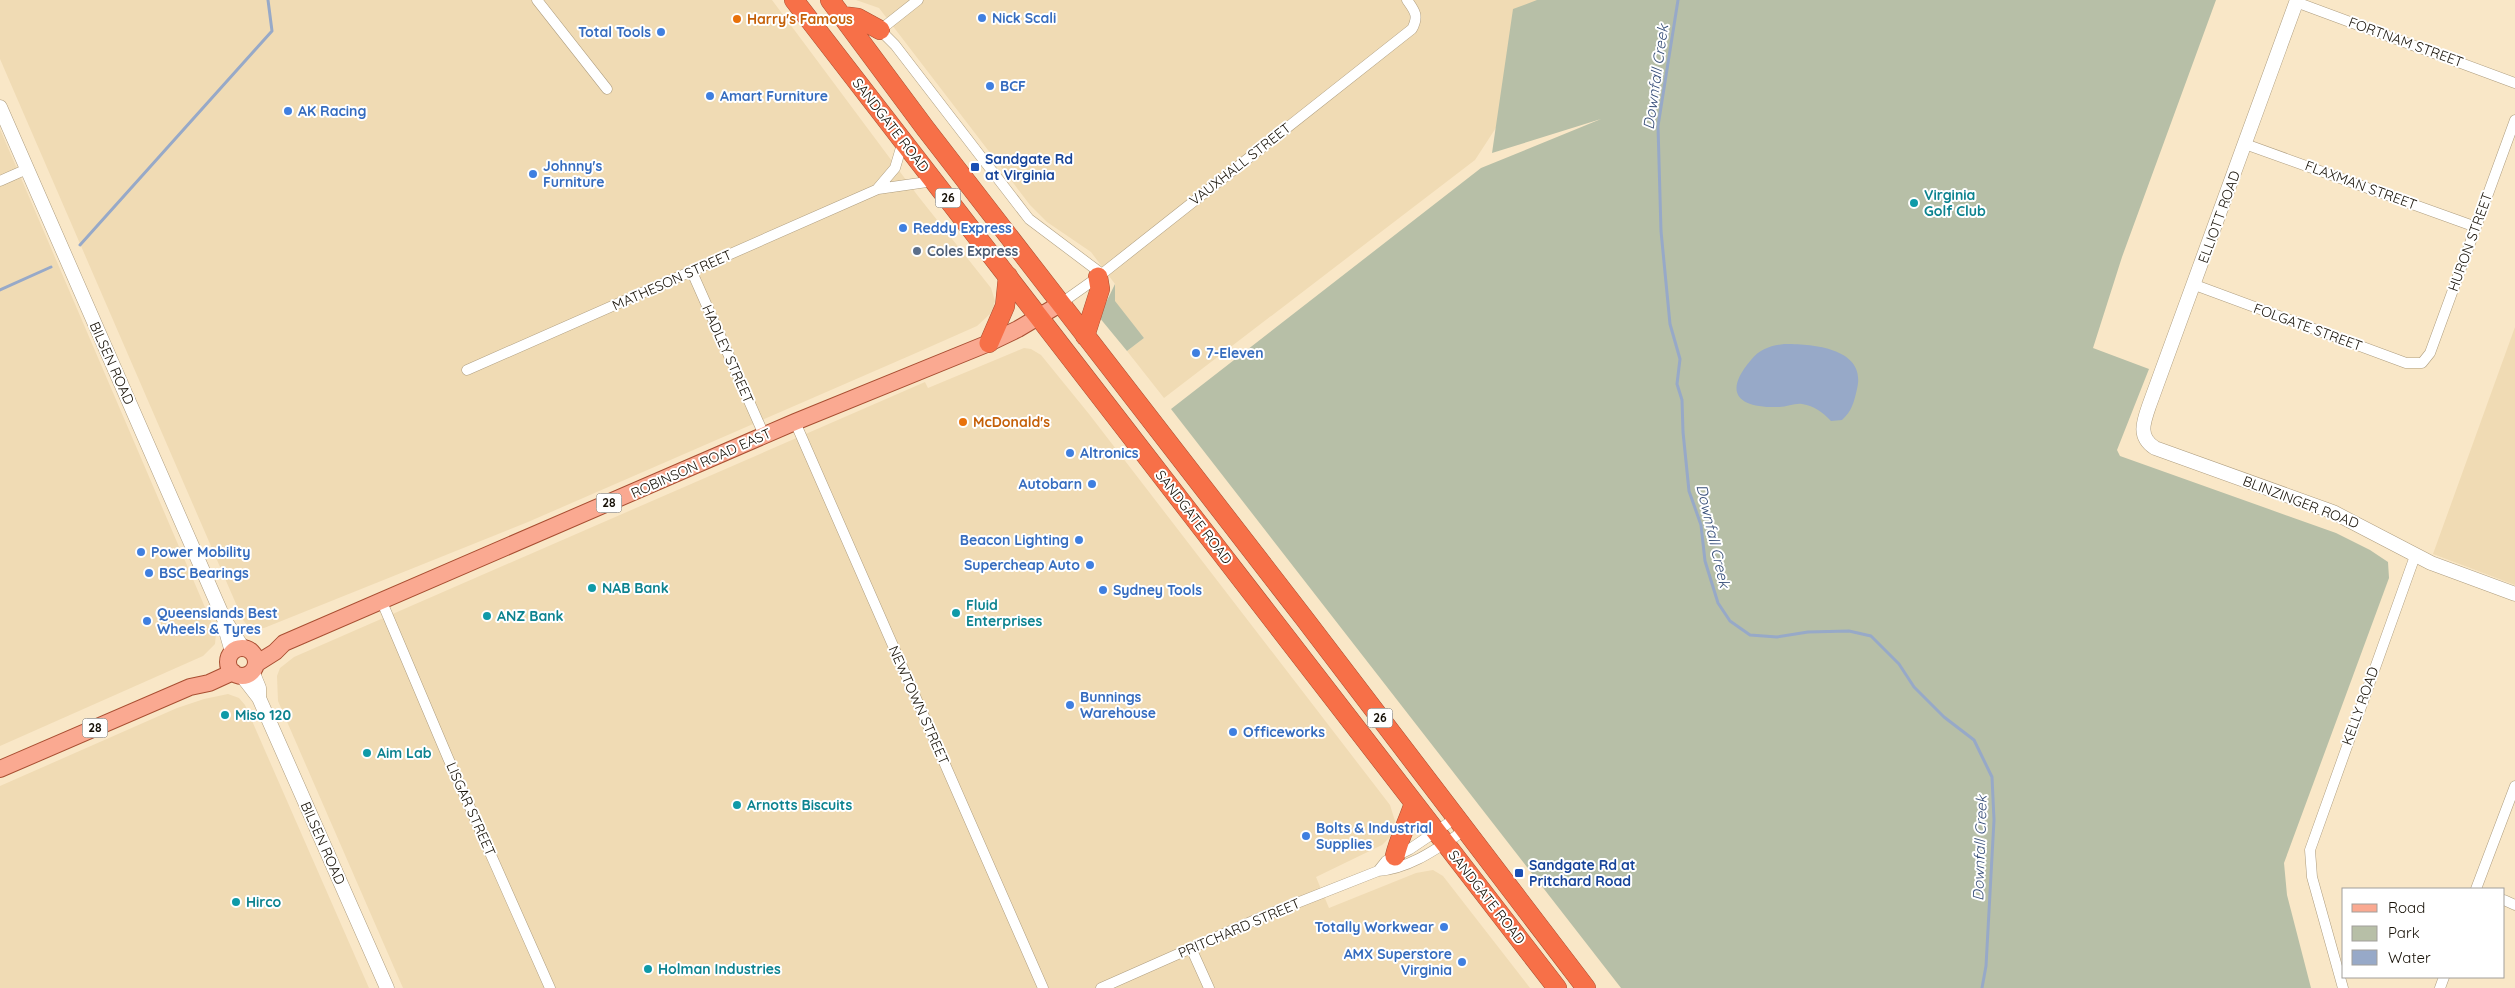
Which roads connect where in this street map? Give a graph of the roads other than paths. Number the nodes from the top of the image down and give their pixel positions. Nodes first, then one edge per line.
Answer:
1 (537, 0) edge
2 (794, 0) edge
3 (830, 0) edge
4 (918, 0) edge
5 (1407, 0) edge
6 (2297, 1) edge
7 (842, 16) junction
8 (880, 30) junction
9 (2515, 83) edge
10 (607, 89) dead end
11 (0, 108) edge
12 (2515, 120) edge
13 (903, 141) junction
14 (2246, 144) junction
15 (27, 170) junction
16 (934, 180) junction
17 (0, 182) edge
18 (878, 189) junction
19 (2476, 227) junction
20 (692, 272) junction
21 (1100, 275) junction
22 (1008, 276) junction
23 (2194, 285) junction
24 (1060, 304) junction
25 (1039, 317) junction
26 (1085, 336) junction
27 (989, 343) junction
28 (2422, 363) joint
29 (467, 370) dead end
30 (795, 422) junction
31 (764, 435) junction
32 (2144, 435) joint
33 (2416, 556) junction
34 (2515, 594) edge
35 (382, 602) junction
36 (242, 662) junction
37 (0, 769) edge
38 (2515, 786) edge
39 (1414, 804) junction
40 (1460, 824) junction
41 (1441, 837) junction
42 (1395, 856) junction
43 (1378, 871) junction
44 (2476, 888) edge
45 (1191, 948) junction
46 (387, 988) edge
47 (550, 988) edge
48 (1043, 988) edge
49 (1101, 988) edge
50 (1209, 988) edge
51 (1556, 988) edge
52 (1586, 988) edge
53 (2343, 988) edge

1 - 10 street
2 - 13 highway, SANDGATE ROAD / 26
3 - 7 highway, SANDGATE ROAD / 26
4 - 8 street
5 - 21 street, VAUXHALL STREET
6 - 9 street, FORTNAM STREET
6 - 14 street, ELLIOTT ROAD
7 - 8 highway
7 - 24 highway, SANDGATE ROAD / 26
8 - 21 street
11 - 15 street, BILSEN ROAD
12 - 19 street, HURON STREET
13 - 16 highway, SANDGATE ROAD / 26
13 - 18 street, MATHESON STREET
14 - 19 street, FLAXMAN STREET
14 - 23 street, ELLIOTT ROAD
15 - 17 street
15 - 36 street, BILSEN ROAD
16 - 18 street, MATHESON STREET
16 - 22 highway, SANDGATE ROAD / 26
18 - 20 street, MATHESON STREET
19 - 28 street, HURON STREET
20 - 29 street, MATHESON STREET
20 - 31 street, HADLEY STREET
21 - 24 street, VAUXHALL STREET
21 - 26 highway
22 - 25 highway, SANDGATE ROAD / 26
22 - 27 highway
23 - 28 street, FOLGATE STREET
23 - 32 street, ELLIOTT ROAD
24 - 25 main road, ROBINSON ROAD EAST / 28
24 - 26 highway, SANDGATE ROAD / 26
25 - 27 main road, ROBINSON ROAD EAST / 28
25 - 39 highway, SANDGATE ROAD / 26
26 - 40 highway, SANDGATE ROAD / 26
27 - 30 main road, ROBINSON ROAD EAST / 28
30 - 31 main road, ROBINSON ROAD EAST / 28
30 - 48 street, NEWTOWN STREET
31 - 35 main road, ROBINSON ROAD EAST / 28
32 - 33 street, BLINZINGER ROAD
33 - 34 street, BLINZINGER ROAD
33 - 53 street, KELLY ROAD
35 - 36 main road, ROBINSON ROAD EAST / 28
35 - 47 street, LISGAR STREET
36 - 37 main road, ROBINSON ROAD EAST / 28
36 - 46 street, BILSEN ROAD
38 - 44 street
39 - 41 highway, SANDGATE ROAD / 26
39 - 42 highway
40 - 41 street, PRITCHARD STREET
40 - 41 street, PRITCHARD STREET
40 - 52 highway, SANDGATE ROAD / 26
41 - 42 street, PRITCHARD STREET
41 - 43 street, PRITCHARD STREET
41 - 51 highway, SANDGATE ROAD / 26
42 - 43 street, PRITCHARD STREET
43 - 45 street, PRITCHARD STREET
45 - 49 street, PRITCHARD STREET
45 - 50 street

